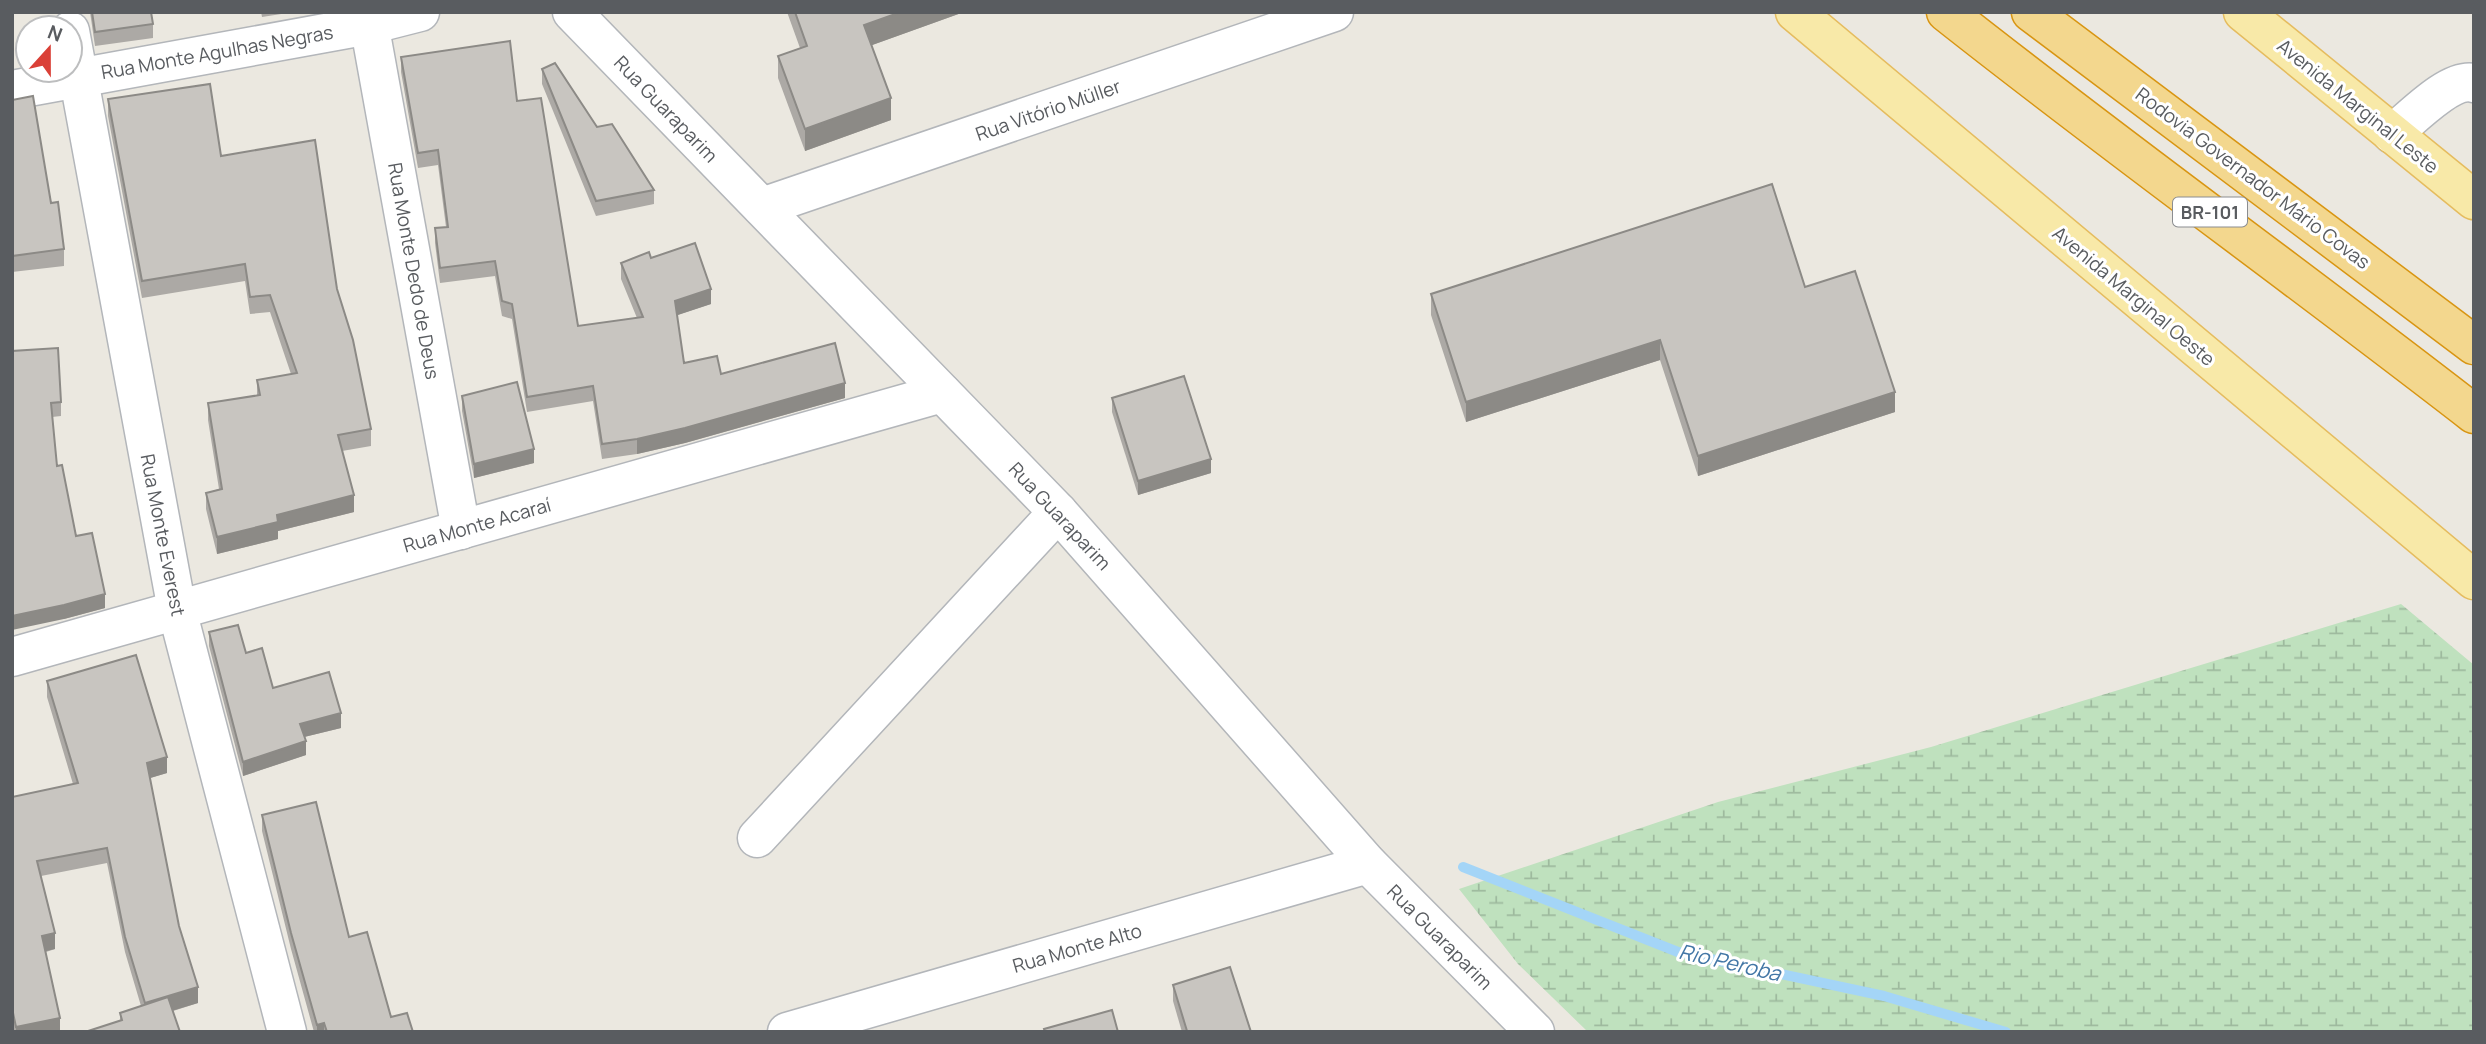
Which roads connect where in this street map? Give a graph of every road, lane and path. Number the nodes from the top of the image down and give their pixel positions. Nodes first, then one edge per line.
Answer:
1 (421, 12) edge
2 (572, 12) edge
3 (1334, 12) edge
4 (1946, 12) edge
5 (2031, 12) edge
6 (2243, 12) edge
7 (1790, 14) edge
8 (368, 19) edge
9 (84, 76) edge
10 (2474, 83) edge
11 (42, 84) edge
12 (79, 84) edge
13 (12, 90) edge
14 (2392, 134) junction
15 (2474, 200) edge
16 (762, 207) junction
17 (2474, 345) edge
18 (942, 393) junction
19 (2474, 414) edge
20 (1058, 512) junction
21 (461, 530) junction
22 (2474, 580) edge
23 (177, 610) junction
24 (12, 657) edge
25 (757, 838) dead end
26 (1368, 864) junction
27 (287, 1032) edge
28 (787, 1032) edge
29 (1535, 1032) edge

1 - 8 street, Rua Monte Agulhas Negras
2 - 16 street, Rua Guaraparim
3 - 16 street, Rua Vitório Müller
4 - 19 highway, BR-101
5 - 17 highway, Rodovia Governador Mário Covas / BR-101
6 - 14 main road, Avenida Marginal Leste
7 - 22 main road, Avenida Marginal Oeste
8 - 9 street, Rua Monte Agulhas Negras
8 - 21 street, Rua Monte Dedo de Deus
10 - 14 street
11 - 13 street, Rua Monte Agulhas Negras
12 - 23 street, Rua Monte Everest
14 - 15 main road, Avenida Marginal Leste
16 - 18 street, Rua Guaraparim
18 - 20 street, Rua Guaraparim
18 - 21 street, Rua Monte Acaraí
20 - 25 street
20 - 26 street, Rua Guaraparim
21 - 23 street, Rua Monte Acaraí
23 - 24 street, Rua Monte Acaraí
23 - 27 street, Rua Monte Everest
26 - 28 street, Rua Monte Alto
26 - 29 street, Rua Guaraparim

